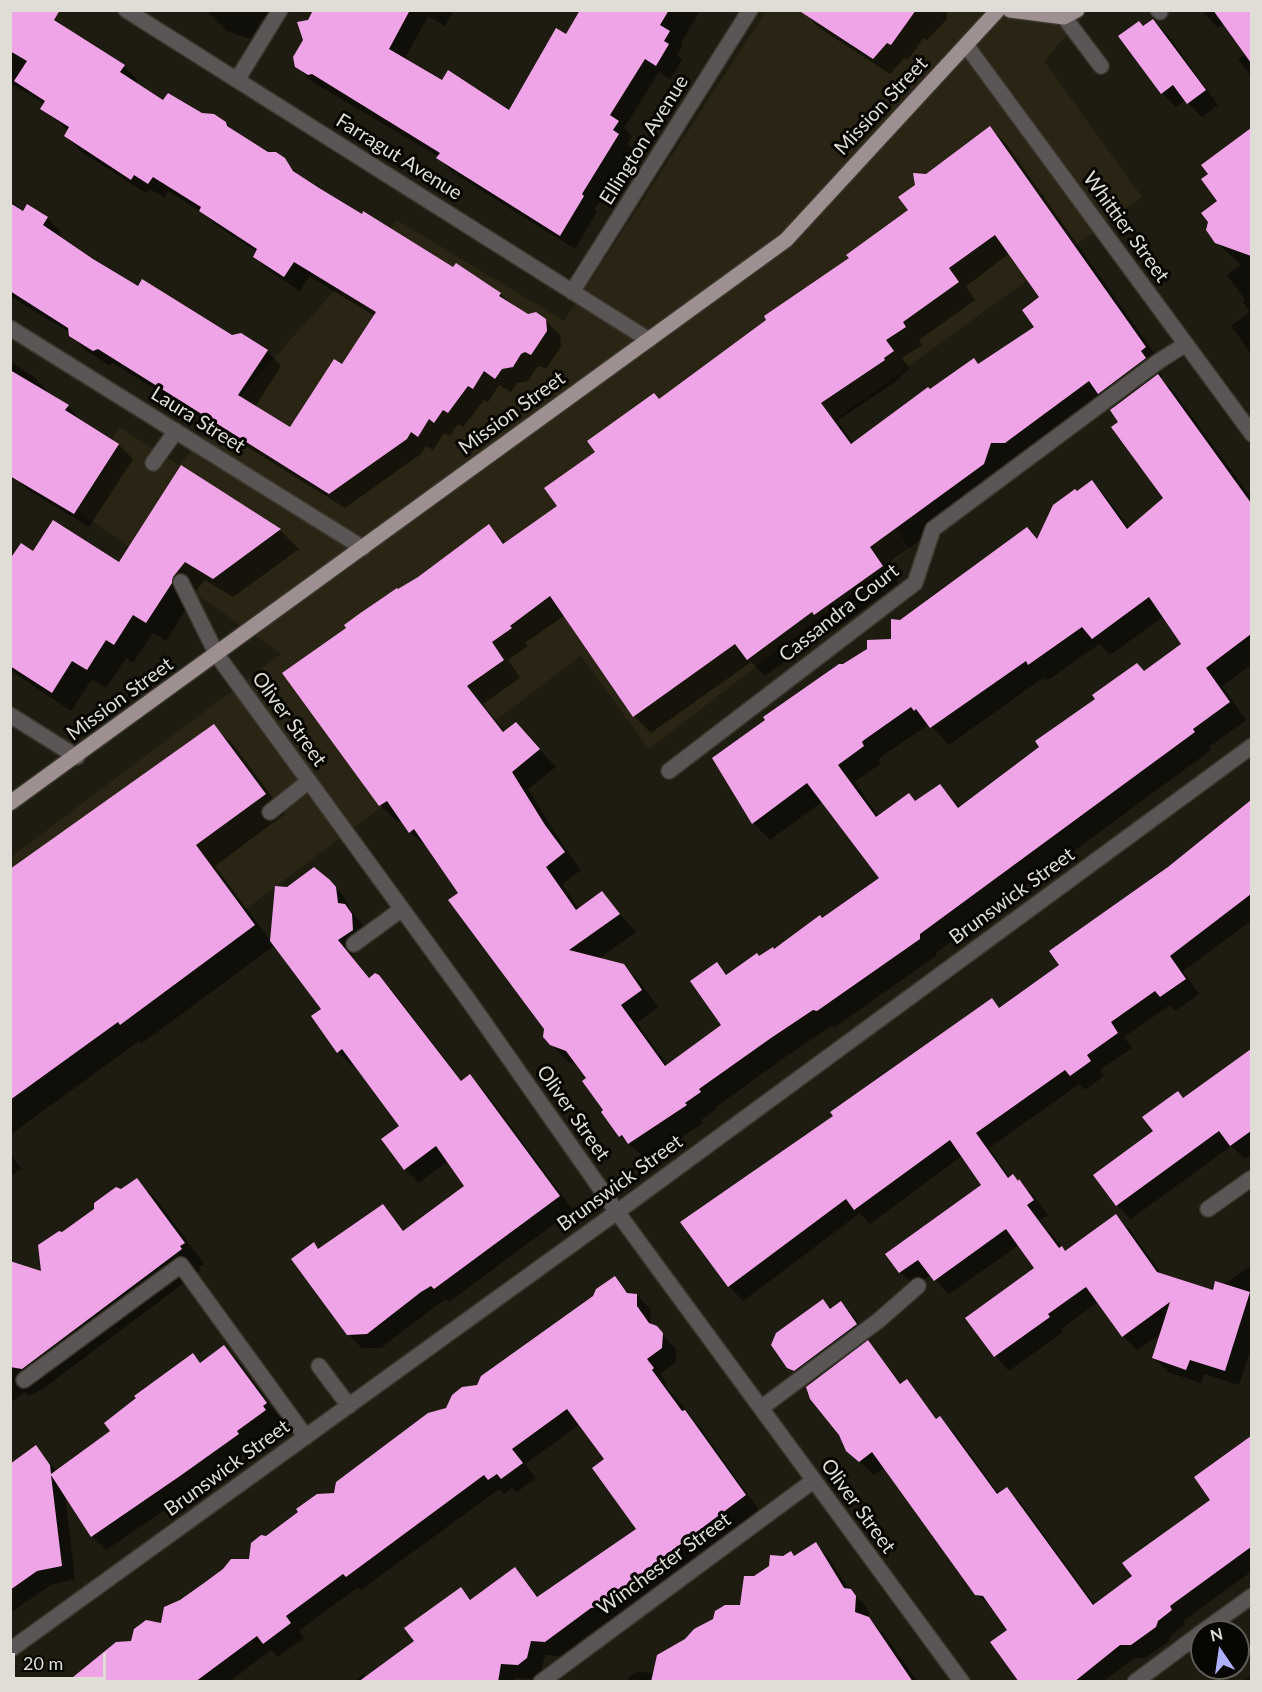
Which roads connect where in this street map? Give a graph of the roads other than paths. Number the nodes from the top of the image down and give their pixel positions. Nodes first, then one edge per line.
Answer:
1 (126, 10) edge
2 (280, 10) edge
3 (750, 10) edge
4 (998, 10) edge
5 (1010, 10) edge
6 (1070, 14) edge
7 (966, 45) junction
8 (1101, 66) dead end
9 (237, 80) junction
10 (573, 292) junction
11 (10, 328) edge
12 (649, 340) junction
13 (1186, 344) junction
14 (176, 431) junction
15 (1251, 434) edge
16 (153, 463) dead end
17 (363, 548) junction
18 (182, 582) dead end
19 (217, 655) junction
20 (10, 715) edge
21 (1251, 746) edge
22 (77, 756) junction
23 (669, 771) dead end
24 (309, 781) junction
25 (10, 803) edge
26 (270, 812) dead end
27 (402, 909) junction
28 (354, 944) dead end
29 (1251, 1178) edge
30 (1208, 1209) dead end
31 (617, 1212) junction
32 (918, 1286) dead end
33 (319, 1366) dead end
34 (24, 1380) dead end
35 (349, 1406) junction
36 (761, 1408) junction
37 (306, 1437) junction
38 (813, 1481) junction
39 (1251, 1596) edge
40 (1218, 1620) edge
41 (1190, 1641) edge
42 (10, 1650) edge
43 (541, 1682) edge
44 (962, 1682) edge
45 (1135, 1682) edge

1 - 9 street, Farragut Avenue
2 - 9 street
3 - 10 street, Ellington Avenue
4 - 7 main road, Mission Street
5 - 6 main road
6 - 8 street
7 - 12 main road, Mission Street
7 - 13 street, Whittier Street
9 - 10 street, Farragut Avenue
10 - 12 street, Farragut Avenue
11 - 14 street, Laura Street
12 - 17 main road, Mission Street
13 - 15 street, Whittier Street
13 - 23 street, Cassandra Court
14 - 16 street
14 - 17 street, Laura Street
17 - 19 main road, Mission Street
18 - 19 street, Oliver Street
19 - 22 main road, Mission Street
19 - 24 street, Oliver Street
20 - 22 street
21 - 31 street, Brunswick Street
22 - 25 main road, Mission Street
24 - 26 street
24 - 27 street, Oliver Street
27 - 28 street
27 - 31 street, Oliver Street
29 - 30 street
31 - 35 street, Brunswick Street
31 - 36 street, Oliver Street
32 - 36 street
33 - 35 street
34 - 37 street
35 - 37 street, Brunswick Street
36 - 38 street, Oliver Street
37 - 42 street, Brunswick Street
38 - 43 street, Winchester Street
38 - 44 street, Oliver Street
39 - 40 street
41 - 45 street

